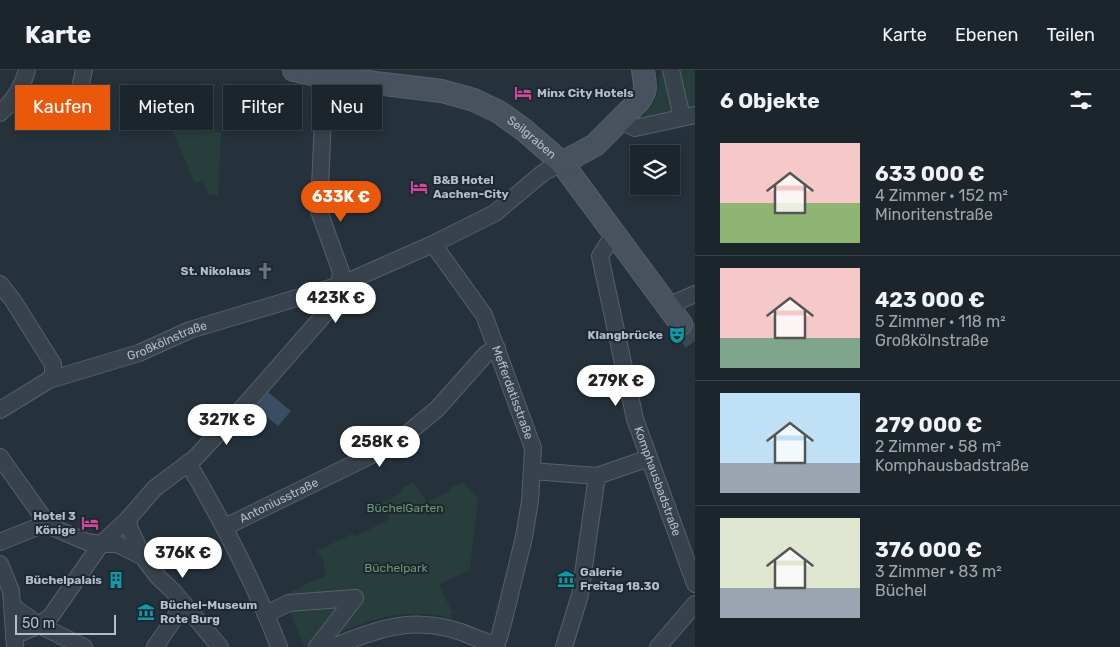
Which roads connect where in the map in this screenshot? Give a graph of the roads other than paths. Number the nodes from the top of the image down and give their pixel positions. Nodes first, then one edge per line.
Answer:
1 (27, 70) edge
2 (84, 70) edge
3 (294, 70) edge
4 (644, 70) edge
5 (671, 70) edge
6 (325, 74) edge
7 (81, 85) edge
8 (0, 113) edge
9 (688, 116) edge
10 (621, 121) junction
11 (562, 163) junction
12 (614, 234) junction
13 (433, 244) junction
14 (0, 284) edge
15 (340, 285) junction
16 (695, 294) edge
17 (674, 315) joint
18 (497, 348) junction
19 (50, 380) junction
20 (0, 410) edge
21 (0, 457) edge
22 (649, 458) junction
23 (188, 463) junction
24 (532, 471) junction
25 (597, 476) junction
26 (128, 519) junction
27 (49, 525) junction
28 (225, 527) junction
29 (0, 542) edge
30 (101, 544) junction
31 (143, 557) junction
32 (0, 564) edge
33 (695, 584) edge
34 (184, 604) junction
35 (695, 604) edge
36 (12, 606) junction
37 (266, 614) junction
38 (39, 625) junction
39 (9, 643) edge
40 (68, 643) edge
41 (496, 646) edge
42 (84, 647) edge
43 (156, 647) edge
44 (220, 647) edge
45 (279, 647) edge
46 (317, 647) edge
47 (333, 647) edge
48 (564, 647) edge
49 (658, 647) edge

1 - 8 street
2 - 7 street
3 - 6 street, Seilgraben
4 - 10 street
5 - 9 street
6 - 11 street, Seilgraben
6 - 15 street
9 - 10 street
10 - 11 street
11 - 12 street
11 - 13 street, Großkölnstraße
12 - 17 street
12 - 22 street, Komphausbadstraße
13 - 15 street, Großkölnstraße
13 - 18 street, Mefferdatisstraße
14 - 19 street
15 - 19 street, Großkölnstraße
15 - 23 street
16 - 17 street
18 - 24 street, Mefferdatisstraße
18 - 28 street, Antoniusstraße
19 - 20 street, Großkölnstraße
21 - 27 street
22 - 25 street
22 - 33 street, Komphausbadstraße
23 - 26 street
23 - 28 street
24 - 25 street
24 - 41 street, Mefferdatisstraße
25 - 48 street
26 - 30 street
26 - 31 street
27 - 29 street
27 - 30 street
28 - 37 street
30 - 31 street
30 - 38 street
31 - 34 street
32 - 36 street
34 - 43 street
34 - 44 street
35 - 49 street
36 - 38 street
36 - 39 street
37 - 45 street
37 - 46 street
38 - 39 street
38 - 40 street
40 - 42 street
41 - 47 street

